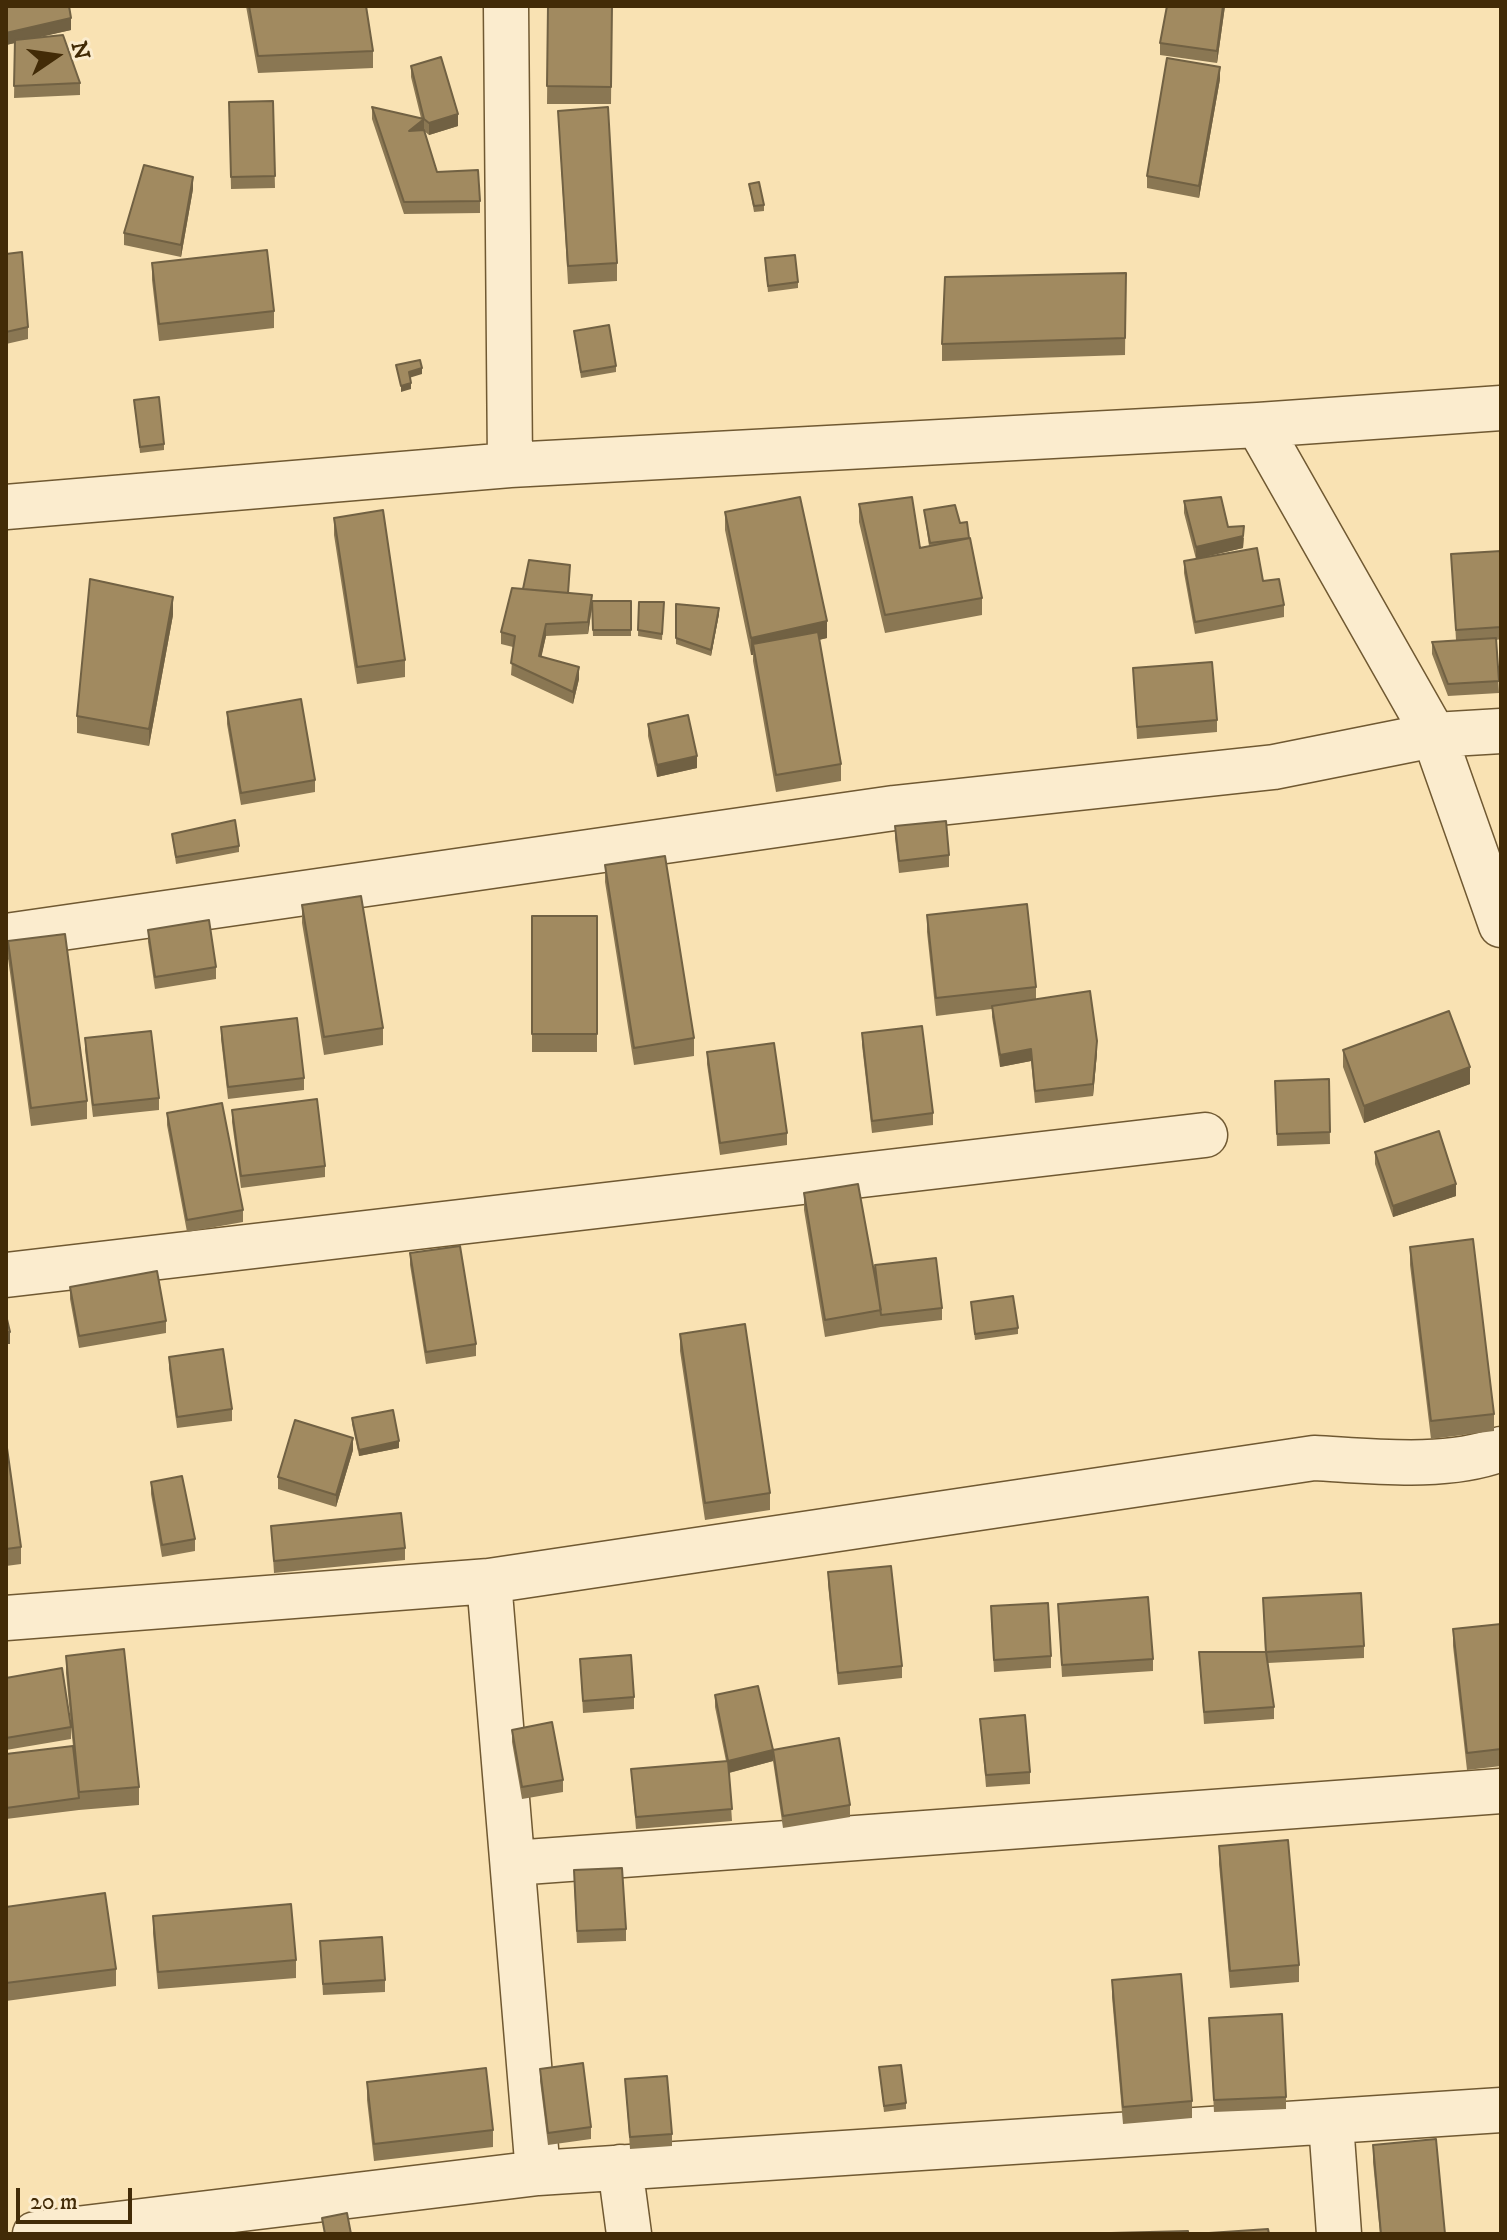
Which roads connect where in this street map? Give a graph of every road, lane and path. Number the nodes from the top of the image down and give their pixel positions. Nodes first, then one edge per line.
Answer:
1 (506, 6) edge
2 (1501, 408) edge
3 (1258, 425) junction
4 (510, 465) junction
5 (6, 507) edge
6 (1501, 731) edge
7 (1434, 735) junction
8 (1501, 925) edge
9 (6, 936) edge
10 (1205, 1135) dead end
11 (6, 1275) edge
12 (1501, 1449) edge
13 (489, 1581) junction
14 (6, 1618) edge
15 (1501, 1791) edge
16 (513, 1863) junction
17 (1501, 2110) edge
18 (1331, 2123) junction
19 (620, 2167) junction
20 (538, 2173) junction
21 (35, 2234) edge
22 (629, 2234) edge
23 (1339, 2234) edge

1 - 4 street
2 - 3 street
3 - 4 street
3 - 7 street
4 - 5 street
6 - 7 street
7 - 8 street
7 - 9 street
10 - 11 street
12 - 13 street
13 - 14 street
13 - 16 street
15 - 16 street
16 - 20 street
17 - 18 street
18 - 19 street
18 - 23 street
19 - 20 street
19 - 22 street
20 - 21 street

